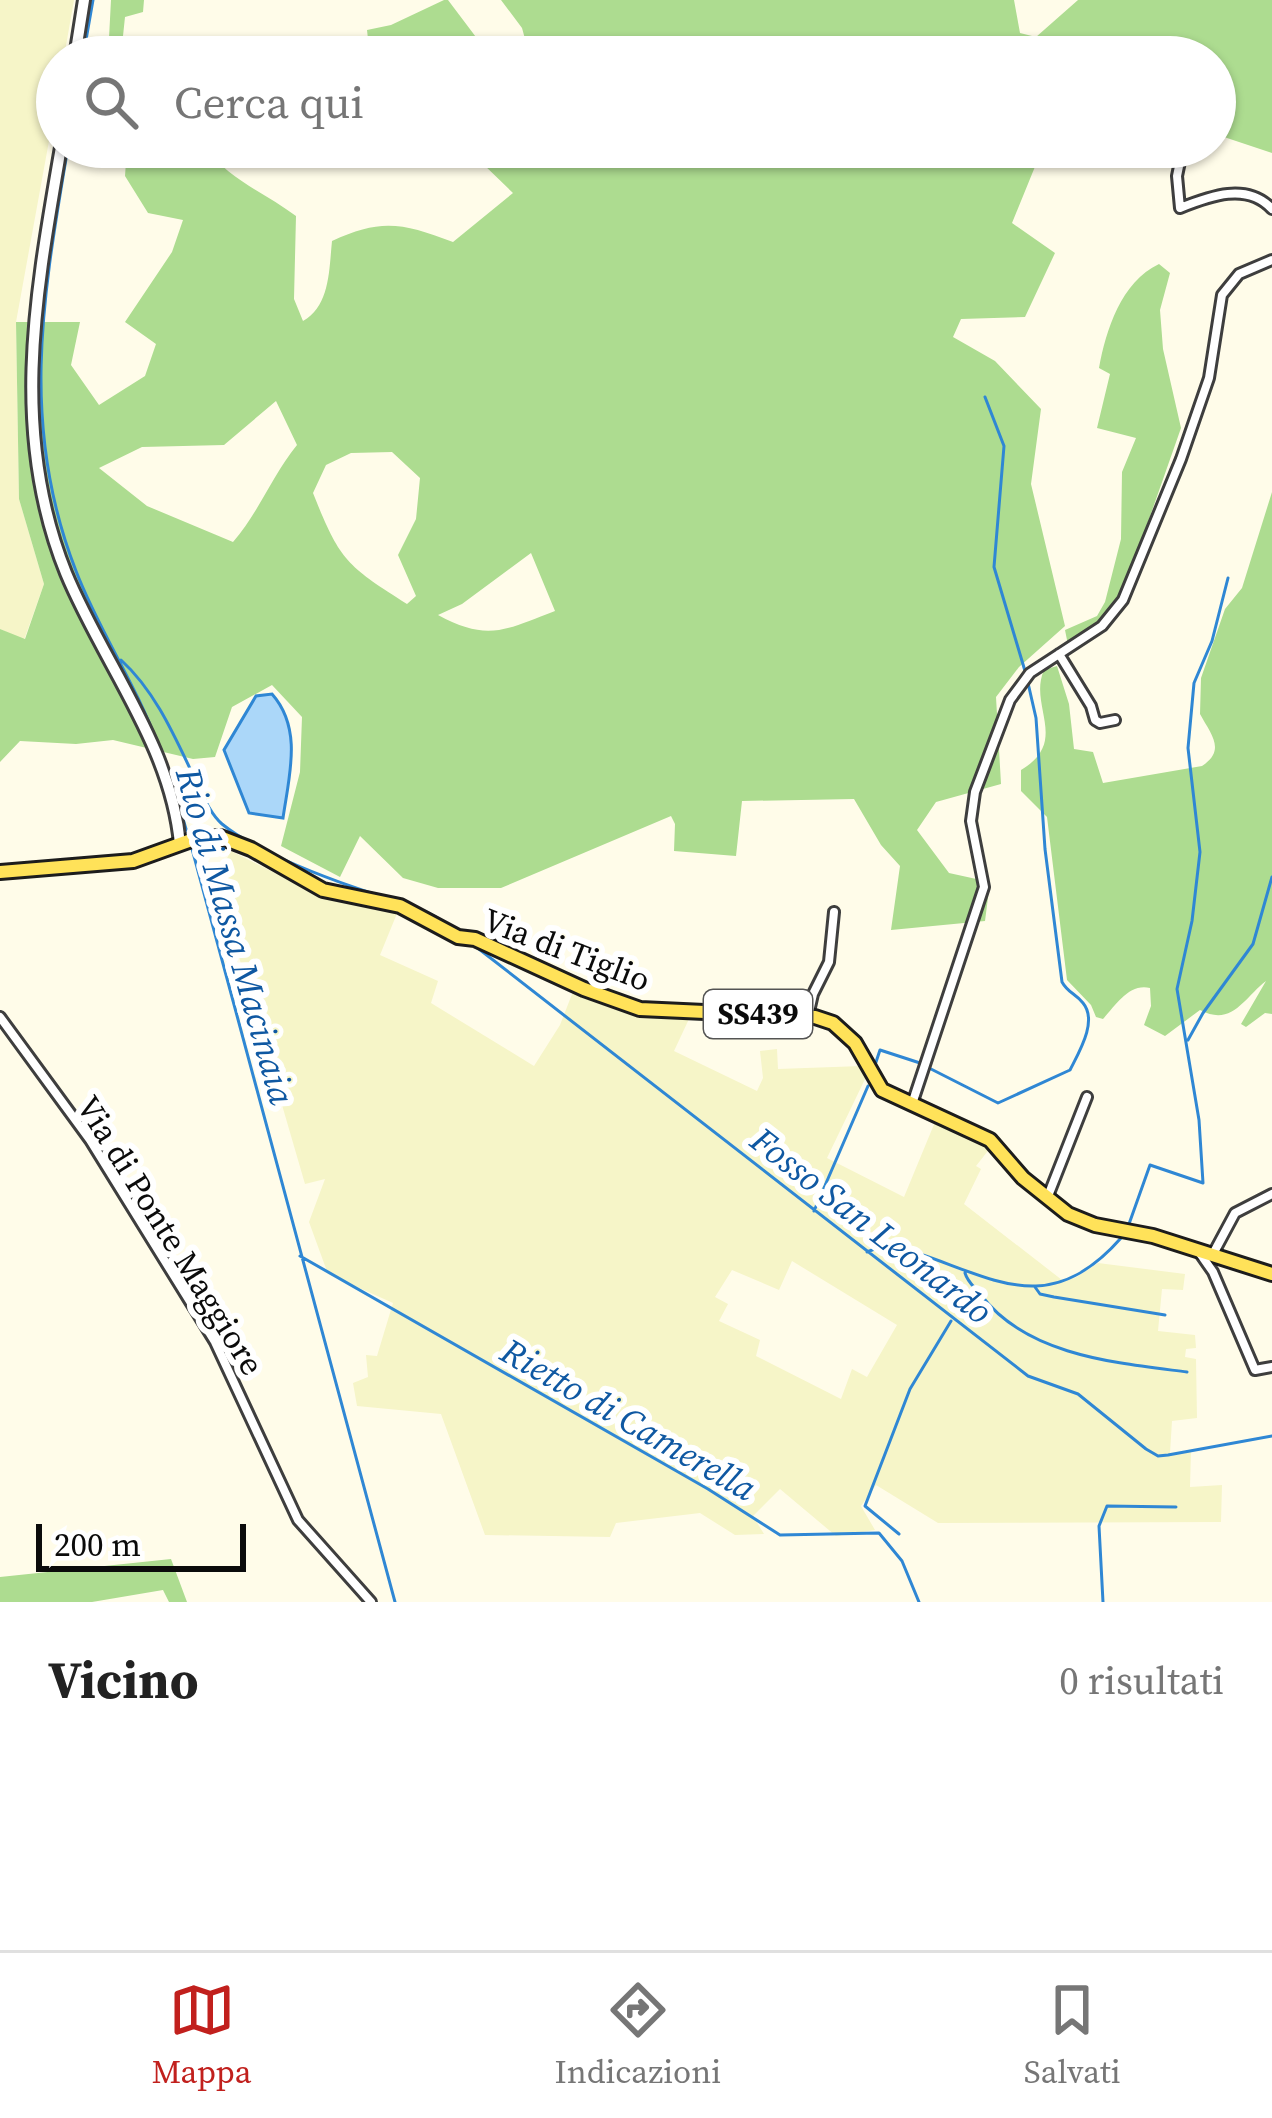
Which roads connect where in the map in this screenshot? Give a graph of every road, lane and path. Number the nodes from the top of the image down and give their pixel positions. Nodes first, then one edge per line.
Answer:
1 (84, 0) edge
2 (78, 36) edge
3 (58, 168) edge
4 (1179, 168) edge
5 (1272, 209) edge
6 (1272, 260) edge
7 (1059, 654) junction
8 (1115, 720) dead end
9 (186, 842) junction
10 (0, 872) edge
11 (834, 912) dead end
12 (808, 1016) junction
13 (0, 1017) edge
14 (1087, 1097) dead end
15 (911, 1105) junction
16 (1272, 1194) edge
17 (1047, 1200) junction
18 (1205, 1253) junction
19 (1272, 1274) edge
20 (1272, 1367) edge
21 (371, 1602) edge

1 - 2 street
3 - 9 street
4 - 5 street
6 - 7 street
7 - 8 street
7 - 15 street
9 - 10 main road, Via di Tiglio / SS439
9 - 12 main road, Via di Tiglio / SS439
11 - 12 street
12 - 15 main road, SS439
13 - 21 street, Via di Ponte Maggiore
14 - 17 street
15 - 17 main road, SS439
16 - 18 street
17 - 18 main road, SS439
18 - 19 main road, SS439
18 - 20 street

